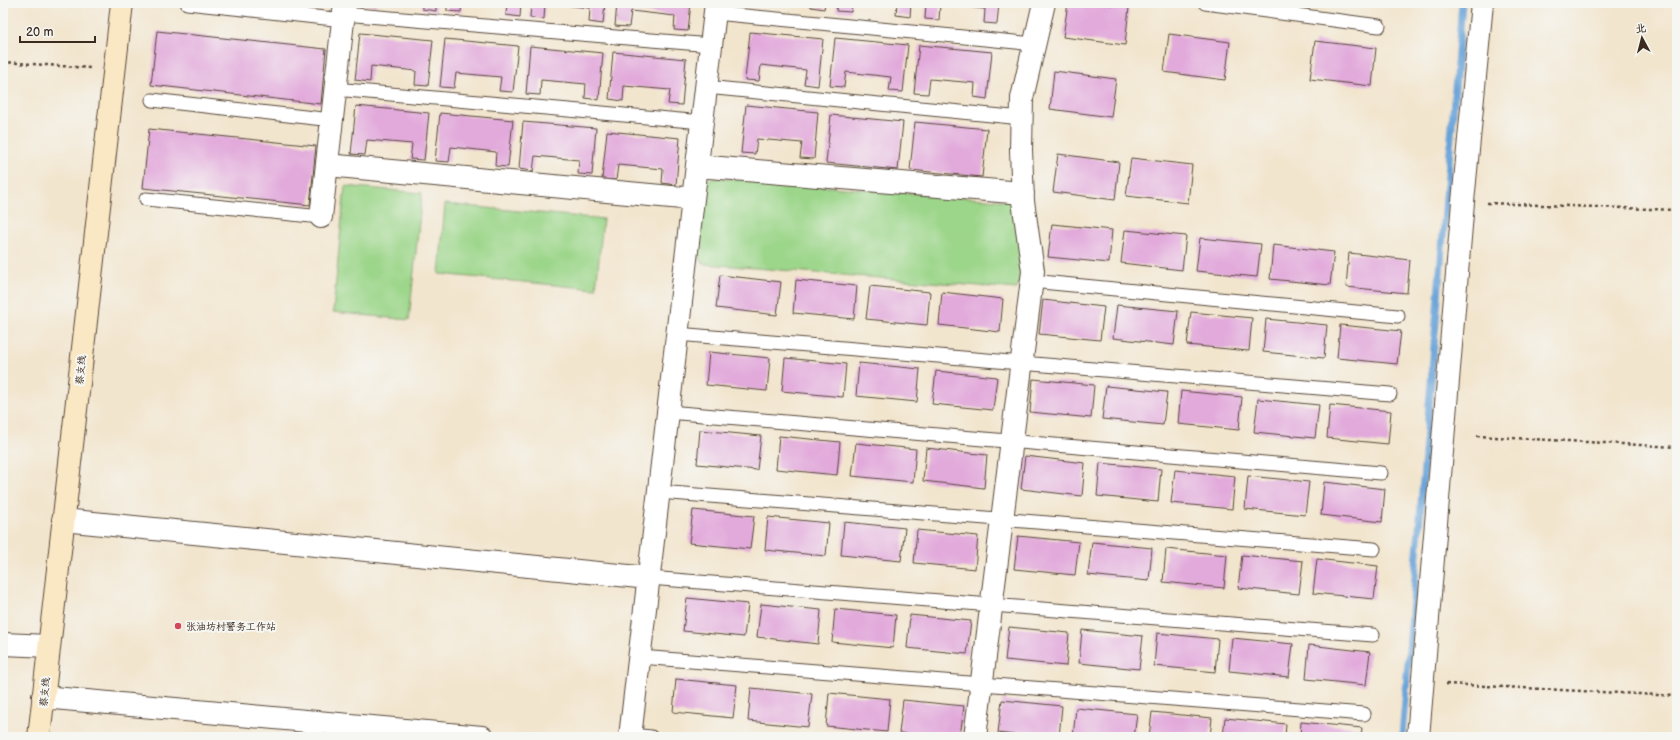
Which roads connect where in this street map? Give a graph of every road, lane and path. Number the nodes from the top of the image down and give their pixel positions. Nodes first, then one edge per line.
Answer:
1 (122, 3) edge
2 (187, 3) edge
3 (1044, 3) edge
4 (1205, 3) edge
5 (1482, 3) edge
6 (716, 8) edge
7 (344, 12) edge
8 (1379, 26) dead end
9 (1035, 44) junction
10 (711, 45) junction
11 (3, 62) edge
12 (114, 70) junction
13 (706, 87) junction
14 (335, 89) junction
15 (152, 100) dead end
16 (1022, 118) junction
17 (332, 120) junction
18 (702, 122) junction
19 (327, 165) junction
20 (697, 166) junction
21 (1023, 193) junction
22 (146, 199) dead end
23 (693, 199) junction
24 (1463, 202) junction
25 (1677, 210) edge
26 (321, 217) joint
27 (1031, 281) junction
28 (1398, 316) dead end
29 (678, 334) junction
30 (1022, 362) junction
31 (1390, 394) dead end
32 (668, 412) junction
33 (1477, 436) dead end
34 (1012, 442) junction
35 (1677, 447) edge
36 (1382, 473) dead end
37 (659, 492) junction
38 (1002, 519) junction
39 (63, 520) junction
40 (1374, 549) dead end
41 (649, 578) junction
42 (991, 605) junction
43 (1374, 635) dead end
44 (3, 644) edge
45 (49, 646) junction
46 (640, 657) junction
47 (1423, 682) junction
48 (982, 684) junction
49 (1677, 696) edge
50 (43, 697) junction
51 (1364, 714) dead end
52 (637, 736) edge
53 (39, 737) edge
54 (482, 737) edge
55 (975, 737) edge
56 (1418, 737) edge

1 - 12 street, 蔡支线
2 - 7 lane
3 - 9 street
4 - 8 lane
5 - 24 street
6 - 9 lane
6 - 10 street
7 - 10 lane
7 - 14 street
9 - 16 street
10 - 13 street
11 - 12 path
12 - 39 street, 蔡支线
13 - 16 lane
13 - 18 street
14 - 17 street
14 - 18 lane
15 - 17 lane
16 - 21 street
17 - 19 street
18 - 20 street
19 - 23 street
19 - 26 street
20 - 21 street
20 - 23 street
21 - 27 street
22 - 26 lane
23 - 29 street
24 - 25 path
24 - 47 street
27 - 28 lane
27 - 30 street
29 - 30 lane
29 - 32 street
30 - 31 lane
30 - 34 street
32 - 34 lane
32 - 37 street
33 - 35 path
34 - 36 lane
34 - 38 street
37 - 38 lane
37 - 41 street
38 - 40 lane
38 - 42 street
39 - 41 street
39 - 45 street, 蔡支线
41 - 42 lane
41 - 46 street
42 - 43 lane
42 - 48 street
44 - 45 street
45 - 50 street, 蔡支线
46 - 48 lane
46 - 52 street
47 - 49 path
47 - 56 street
48 - 51 lane
48 - 55 street
50 - 53 street, 蔡支线
50 - 54 street

